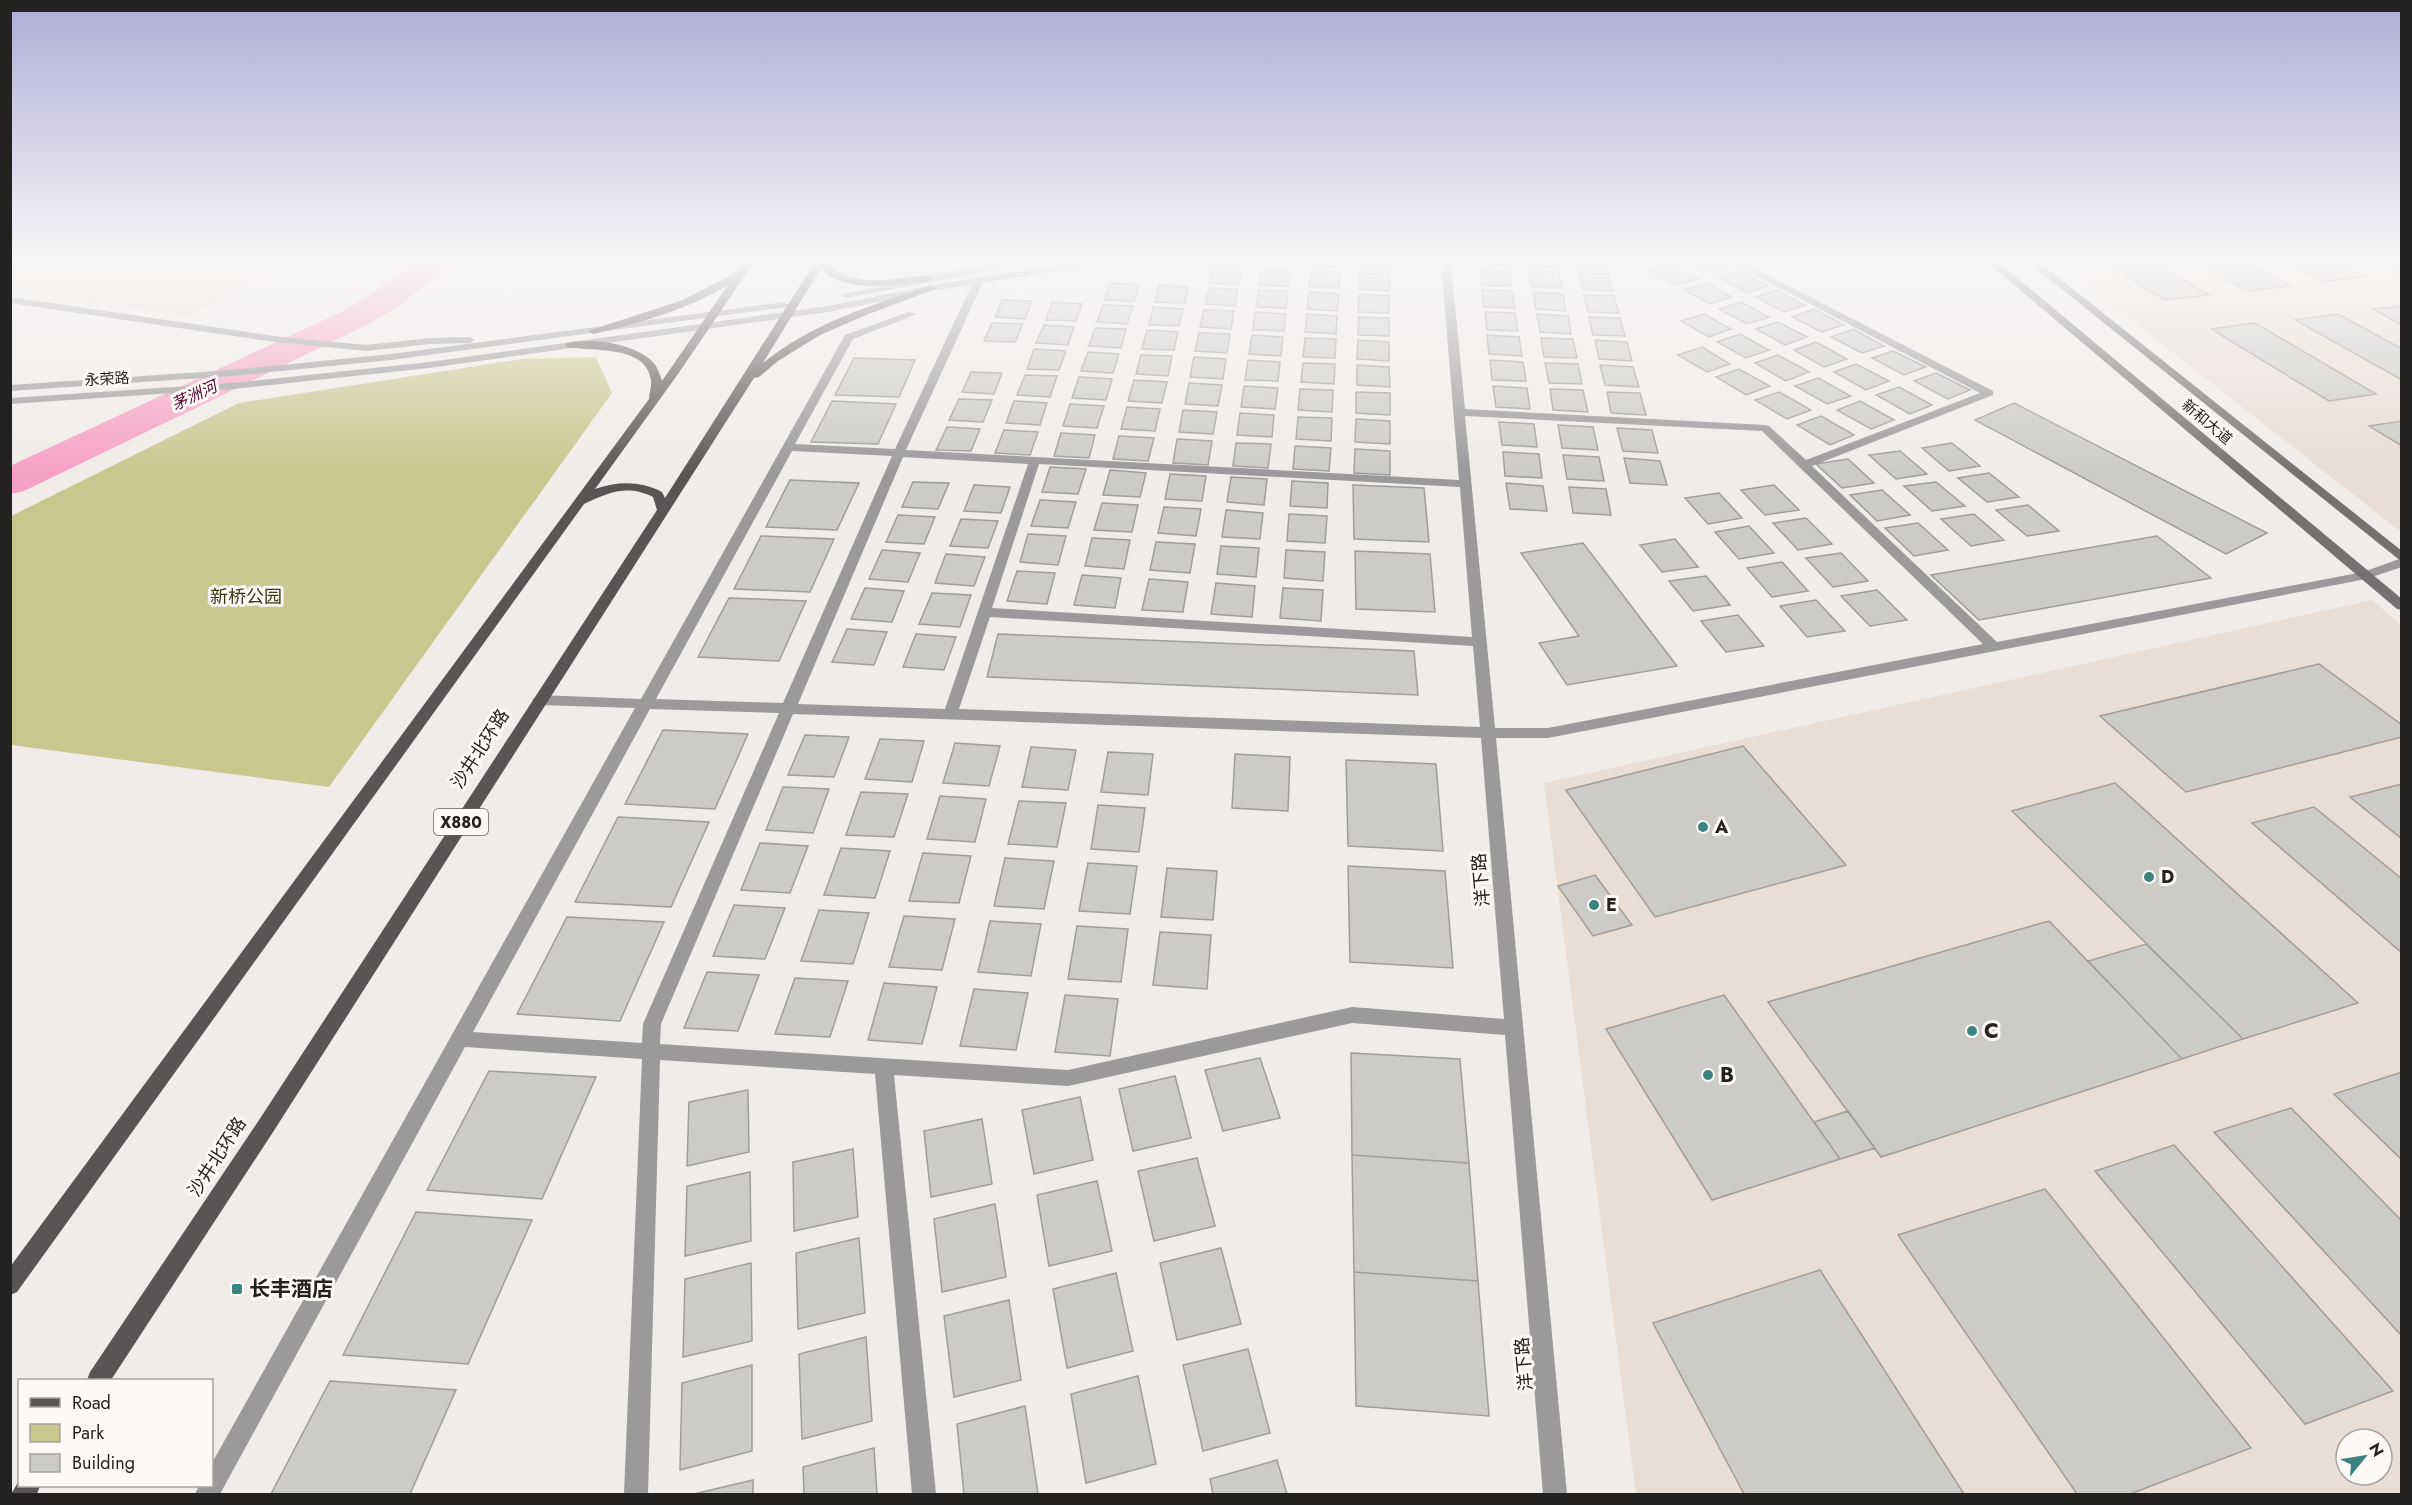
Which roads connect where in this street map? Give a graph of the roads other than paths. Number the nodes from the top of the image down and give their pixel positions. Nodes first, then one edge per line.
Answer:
1 (229, 332) edge
2 (584, 332) edge
3 (641, 332) edge
4 (701, 332) edge
5 (776, 332) edge
6 (818, 332) edge
7 (862, 332) edge
8 (955, 332) edge
9 (1452, 332) edge
10 (1871, 332) edge
11 (2076, 332) edge
12 (2120, 332) edge
13 (512, 342) junction
14 (570, 345) junction
15 (742, 387) junction
16 (10, 388) edge
17 (10, 401) edge
18 (653, 401) junction
19 (1459, 412) junction
20 (788, 447) junction
21 (899, 453) junction
22 (1035, 460) junction
23 (1804, 465) junction
24 (1465, 484) junction
25 (577, 505) junction
26 (662, 509) junction
27 (2402, 560) edge
28 (2366, 575) junction
29 (2402, 606) edge
30 (985, 612) junction
31 (1479, 642) junction
32 (1994, 647) junction
33 (539, 700) junction
34 (645, 704) junction
35 (788, 709) junction
36 (950, 715) junction
37 (1488, 732) junction
38 (1514, 1028) junction
39 (459, 1039) junction
40 (651, 1051) junction
41 (884, 1066) junction
42 (10, 1285) edge
43 (99, 1379) edge
44 (213, 1483) edge
45 (636, 1494) edge
46 (924, 1494) edge
47 (1556, 1494) edge

1 - 13 street
2 - 13 street, 永荣路
3 - 14 street, 永荣路
4 - 18 main road
5 - 15 main road, 沙井北环路 / X880
6 - 15 main road
7 - 20 street
8 - 21 street
9 - 19 street, 洋下路
10 - 23 street
11 - 28 main road, 新和大道
12 - 27 main road, 新和大道
13 - 16 street, 永荣路
14 - 17 street, 永荣路
14 - 18 main road
15 - 26 main road, 沙井北环路 / X880
18 - 25 main road
19 - 23 street
19 - 24 street, 洋下路
20 - 21 street
20 - 34 street
21 - 22 street
21 - 35 street
22 - 24 street
22 - 30 street
23 - 32 street
24 - 31 street, 洋下路
25 - 26 main road
25 - 42 main road
26 - 33 main road, 沙井北环路 / X880
27 - 28 street
28 - 29 main road, 新和大道
28 - 32 street
30 - 31 street
30 - 36 street
31 - 37 street, 洋下路
32 - 37 street
33 - 34 street
33 - 43 main road, 沙井北环路 / X880
34 - 35 street
34 - 39 street
35 - 36 street
35 - 40 street
36 - 37 street
37 - 38 street, 洋下路
38 - 41 street
38 - 47 street, 洋下路
39 - 40 street
39 - 44 street
40 - 41 street
40 - 45 street
41 - 46 street

